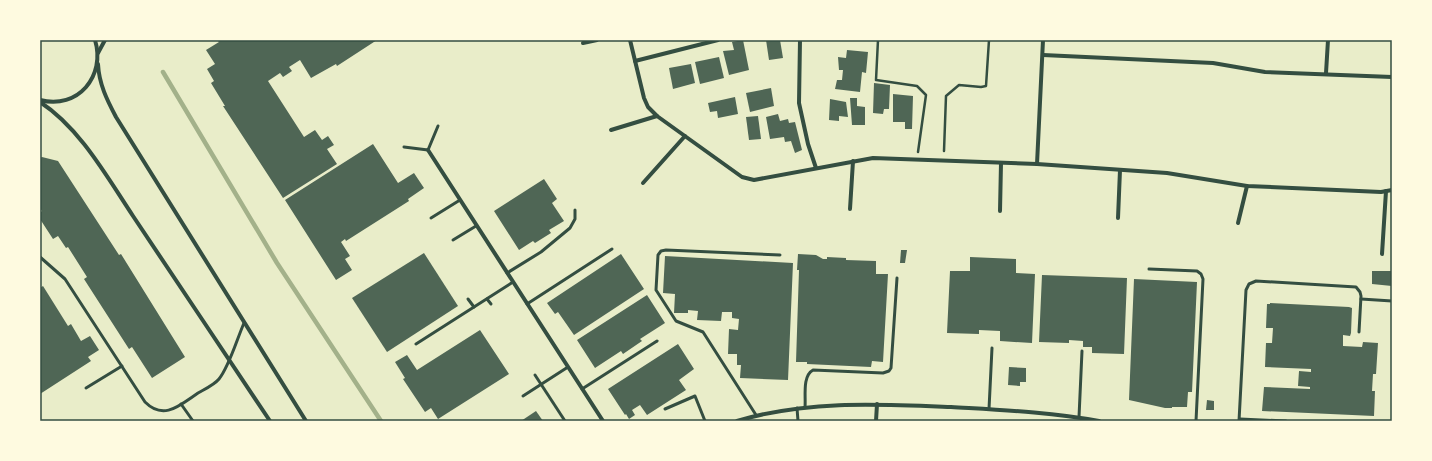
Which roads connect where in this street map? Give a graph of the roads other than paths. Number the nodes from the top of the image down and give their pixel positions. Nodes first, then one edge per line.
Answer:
1 (95, 40) edge
2 (105, 40) edge
3 (597, 40) edge
4 (630, 40) edge
5 (718, 40) edge
6 (800, 40) edge
7 (1043, 40) edge
8 (1328, 40) edge
9 (584, 43) dead end
10 (98, 54) junction
11 (1043, 55) junction
12 (635, 61) junction
13 (98, 64) junction
14 (1326, 74) junction
15 (1392, 77) edge
16 (40, 101) edge
17 (657, 116) junction
18 (438, 126) dead end
19 (611, 130) dead end
20 (684, 136) junction
21 (404, 147) dead end
22 (428, 150) junction
23 (853, 161) junction
24 (1001, 163) junction
25 (1037, 164) junction
26 (816, 168) junction
27 (1120, 170) junction
28 (643, 183) dead end
29 (1247, 186) junction
30 (1392, 190) edge
31 (1386, 191) junction
32 (460, 200) junction
33 (850, 209) dead end
34 (576, 210) dead end
35 (1000, 212) dead end
36 (431, 218) dead end
37 (1118, 218) dead end
38 (1238, 223) dead end
39 (476, 226) junction
40 (453, 240) dead end
41 (612, 248) dead end
42 (1382, 254) dead end
43 (780, 256) dead end
44 (40, 257) edge
45 (1149, 269) dead end
46 (507, 273) junction
47 (897, 278) dead end
48 (513, 282) junction
49 (487, 299) junction
50 (1361, 299) junction
51 (468, 300) dead end
52 (1392, 301) edge
53 (491, 304) dead end
54 (527, 304) junction
55 (474, 307) junction
56 (244, 323) junction
57 (1359, 332) dead end
58 (656, 341) dead end
59 (416, 344) dead end
60 (992, 348) dead end
61 (1082, 351) dead end
62 (229, 360) junction
63 (122, 366) junction
64 (568, 367) junction
65 (536, 375) dead end
66 (542, 384) junction
67 (86, 388) dead end
68 (582, 389) junction
69 (523, 396) dead end
70 (182, 404) junction
71 (877, 404) junction
72 (805, 407) junction
73 (797, 408) junction
74 (665, 409) dead end
75 (989, 409) junction
76 (756, 415) junction
77 (1079, 417) junction
78 (1240, 420) edge
79 (193, 421) edge
80 (270, 421) edge
81 (306, 421) edge
82 (565, 421) edge
83 (603, 421) edge
84 (705, 421) edge
85 (737, 421) edge
86 (798, 421) edge
87 (876, 421) edge
88 (1099, 421) edge
89 (1196, 421) edge
90 (1286, 421) edge

1 - 10 street
2 - 10 street
3 - 9 street
4 - 12 street
5 - 12 street
6 - 26 street
7 - 11 street
8 - 14 street
10 - 13 street
11 - 14 street
11 - 25 street
12 - 17 street
13 - 16 street
13 - 56 street
14 - 15 street
16 - 62 street
17 - 19 street
17 - 20 street
18 - 22 lane
20 - 26 street
20 - 28 street
21 - 22 lane
22 - 32 street
23 - 24 street
23 - 26 street
23 - 33 street
24 - 25 street
24 - 35 street
25 - 27 street
27 - 29 street
27 - 37 street
29 - 31 street
29 - 38 street
30 - 31 street
31 - 42 street
32 - 36 lane
32 - 39 street
34 - 46 lane
39 - 40 lane
39 - 46 street
41 - 54 lane
43 - 76 lane
44 - 63 lane
45 - 89 lane
46 - 48 street
47 - 72 lane
48 - 49 lane
48 - 54 street
49 - 53 lane
49 - 55 lane
50 - 52 lane
50 - 57 lane
50 - 78 lane
51 - 55 lane
54 - 64 street
55 - 59 lane
56 - 62 lane
56 - 81 street
58 - 68 lane
60 - 75 lane
61 - 77 lane
62 - 70 lane
62 - 80 street
63 - 67 lane
63 - 70 lane
64 - 66 lane
64 - 68 street
65 - 66 lane
66 - 69 lane
66 - 82 lane
68 - 83 street
70 - 79 lane
71 - 72 street
71 - 75 street
71 - 87 street
72 - 73 street
73 - 76 street
73 - 86 lane
74 - 84 lane
75 - 77 street
76 - 85 street
77 - 88 street
78 - 90 lane

